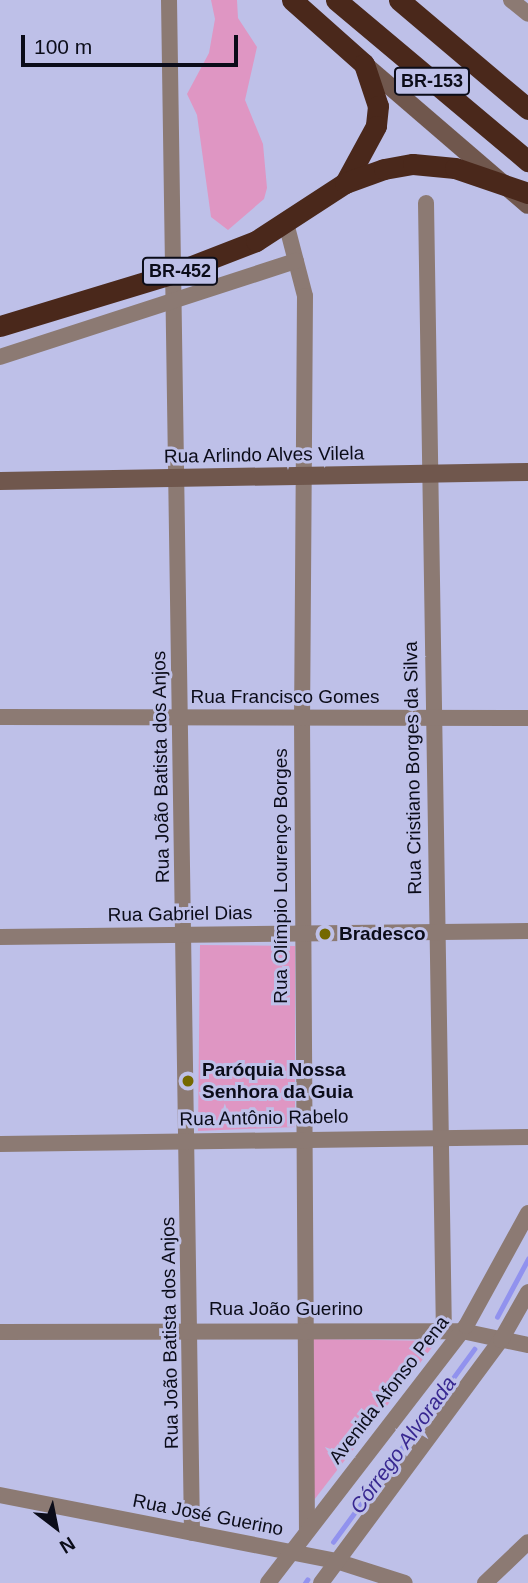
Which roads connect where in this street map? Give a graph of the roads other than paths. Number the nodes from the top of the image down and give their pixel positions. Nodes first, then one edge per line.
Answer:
1 (169, 0) edge
2 (292, 0) edge
3 (336, 0) edge
4 (399, 0) edge
5 (511, 0) edge
6 (528, 14) edge
7 (364, 64) junction
8 (528, 110) edge
9 (528, 162) edge
10 (345, 183) junction
11 (518, 190) edge
12 (426, 203) dead end
13 (528, 205) edge
14 (286, 223) junction
15 (296, 261) junction
16 (172, 274) junction
17 (175, 302) junction
18 (0, 326) edge
19 (0, 357) edge
20 (528, 472) edge
21 (428, 473) junction
22 (307, 474) junction
23 (178, 477) junction
24 (0, 481) edge
25 (0, 717) edge
26 (180, 717) junction
27 (302, 717) junction
28 (432, 718) junction
29 (528, 718) edge
30 (528, 931) edge
31 (438, 932) junction
32 (303, 934) junction
33 (186, 936) junction
34 (0, 937) edge
35 (440, 1137) junction
36 (528, 1137) edge
37 (303, 1138) junction
38 (188, 1141) junction
39 (0, 1143) edge
40 (528, 1213) edge
41 (528, 1292) edge
42 (192, 1330) junction
43 (304, 1330) junction
44 (444, 1331) junction
45 (462, 1331) junction
46 (0, 1332) edge
47 (502, 1340) junction
48 (528, 1345) edge
49 (0, 1495) edge
50 (307, 1531) junction
51 (192, 1533) junction
52 (528, 1542) edge
53 (289, 1552) junction
54 (335, 1561) junction
55 (268, 1583) edge
56 (321, 1583) edge
57 (405, 1583) edge
58 (485, 1583) edge

1 - 16 street, Rua João Batista dos Anjos
2 - 7 highway
3 - 9 highway, BR-153
4 - 8 highway, BR-153
5 - 6 street
7 - 10 highway, BR-452
7 - 11 street
10 - 11 highway, BR-452
10 - 14 highway, BR-452
11 - 13 street
12 - 21 street, Rua Cristiano Borges da Silva
14 - 15 street, Rua Olímpio Lourenço Borges
14 - 16 highway, BR-452
15 - 17 street
15 - 22 street, Rua Olímpio Lourenço Borges
16 - 17 street, Rua João Batista dos Anjos
16 - 18 highway, BR-452
17 - 19 street
17 - 23 street, Rua João Batista dos Anjos
20 - 21 street, Rua Arlindo Alves Vilela
21 - 22 street, Rua Arlindo Alves Vilela
21 - 28 street, Rua Cristiano Borges da Silva
22 - 23 street, Rua Arlindo Alves Vilela
22 - 27 street, Rua Olímpio Lourenço Borges
23 - 24 street, Rua Arlindo Alves Vilela
23 - 26 street, Rua João Batista dos Anjos
25 - 26 street, Rua Francisco Gomes
26 - 27 street, Rua Francisco Gomes
26 - 33 street, Rua João Batista dos Anjos
27 - 28 street, Rua Francisco Gomes
27 - 32 street, Rua Olímpio Lourenço Borges
28 - 29 street, Rua Francisco Gomes
28 - 31 street, Rua Cristiano Borges da Silva
30 - 31 street, Rua Gabriel Dias
31 - 32 street, Rua Gabriel Dias
31 - 35 street, Rua Cristiano Borges da Silva
32 - 33 street, Rua Gabriel Dias
32 - 37 street, Rua Olímpio Lourenço Borges
33 - 34 street, Rua Gabriel Dias
33 - 38 street, Rua João Batista dos Anjos
35 - 36 street, Rua Antônio Rabelo
35 - 37 street, Rua Antônio Rabelo
35 - 44 street, Rua Cristiano Borges da Silva
37 - 38 street, Rua Antônio Rabelo
37 - 43 street, Rua Olímpio Lourenço Borges
38 - 39 street, Rua Antônio Rabelo
38 - 42 street, Rua João Batista dos Anjos
40 - 45 street, Avenida Afonso Pena
41 - 47 street
42 - 43 street, Rua João Guerino
42 - 46 street, Rua João Guerino
42 - 51 street, Rua João Batista dos Anjos
43 - 44 street, Rua João Guerino
43 - 50 street, Rua Olímpio Lourenço Borges
44 - 45 street, Rua João Guerino
45 - 47 street, Rua João Guerino
45 - 50 street, Avenida Afonso Pena
47 - 48 street, Rua João Guerino
47 - 54 street
49 - 51 street, Rua José Guerino
50 - 53 street, Avenida Afonso Pena
51 - 53 street, Rua José Guerino
52 - 58 street
53 - 54 street, Rua José Guerino
53 - 55 street, Avenida Afonso Pena
54 - 56 street
54 - 57 street, Rua José Guerino

